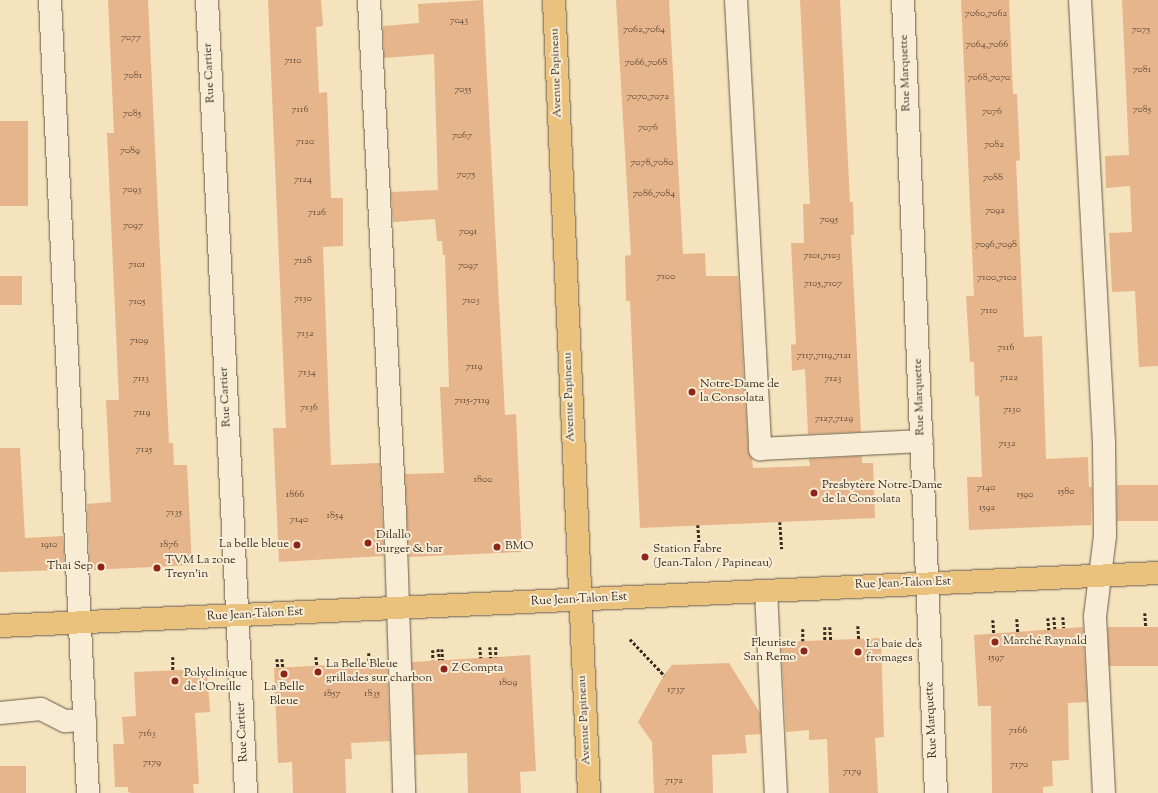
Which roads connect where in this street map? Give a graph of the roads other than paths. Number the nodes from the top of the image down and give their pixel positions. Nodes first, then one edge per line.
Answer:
1 (50, 0) edge
2 (207, 0) edge
3 (369, 0) edge
4 (554, 0) edge
5 (736, 0) edge
6 (904, 0) edge
7 (1080, 0) edge
8 (922, 441) junction
9 (1158, 573) edge
10 (1101, 576) junction
11 (927, 583) junction
12 (766, 591) junction
13 (578, 600) junction
14 (396, 609) junction
15 (237, 616) junction
16 (80, 623) junction
17 (0, 626) edge
18 (0, 713) edge
19 (84, 720) junction
20 (88, 793) edge
21 (246, 793) edge
22 (404, 793) edge
23 (588, 793) edge
24 (776, 793) edge
25 (936, 793) edge
26 (1104, 793) edge

1 - 16 street
2 - 15 street, Rue Cartier
3 - 14 street
4 - 13 main road, Avenue Papineau
5 - 8 street
6 - 8 street, Rue Marquette
7 - 10 street
8 - 11 street, Rue Marquette
9 - 10 main road, Rue Jean-Talon Est
10 - 11 main road, Rue Jean-Talon Est
10 - 26 street
11 - 12 main road, Rue Jean-Talon Est
11 - 25 street, Rue Marquette
12 - 13 main road, Rue Jean-Talon Est
12 - 24 street
13 - 14 main road, Rue Jean-Talon Est
13 - 23 main road, Avenue Papineau
14 - 15 main road, Rue Jean-Talon Est
14 - 22 street
15 - 16 main road, Rue Jean-Talon Est
15 - 21 street, Rue Cartier
16 - 17 main road, Rue Jean-Talon Est
16 - 19 street
18 - 19 street
19 - 20 street

